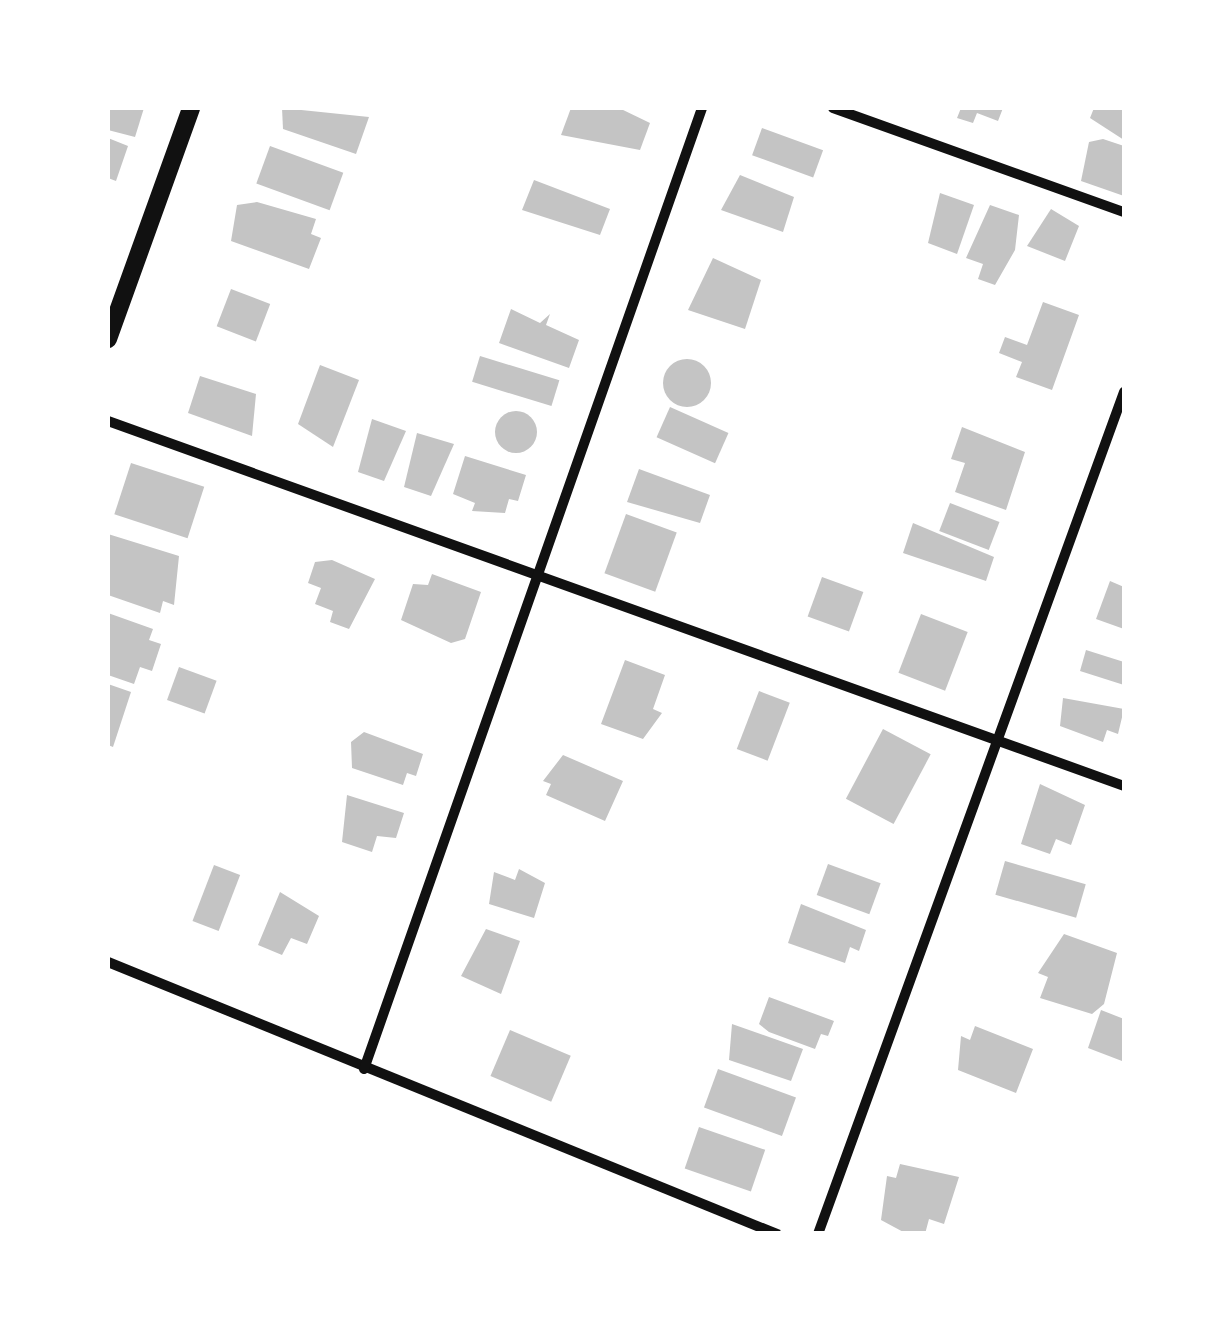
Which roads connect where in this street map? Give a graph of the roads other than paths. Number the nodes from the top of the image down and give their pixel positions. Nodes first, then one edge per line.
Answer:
1 (191, 108) edge
2 (702, 108) edge
3 (833, 108) edge
4 (1124, 212) edge
5 (108, 339) edge
6 (1124, 392) edge
7 (108, 421) edge
8 (542, 576) junction
9 (995, 740) junction
10 (1124, 786) edge
11 (108, 962) edge
12 (364, 1069) junction
13 (777, 1234) edge
14 (818, 1234) edge

1 - 5 street
2 - 8 street
3 - 4 street
6 - 9 street
7 - 8 street
8 - 9 street
8 - 12 street
9 - 10 street
9 - 14 street
11 - 12 street
12 - 13 street

